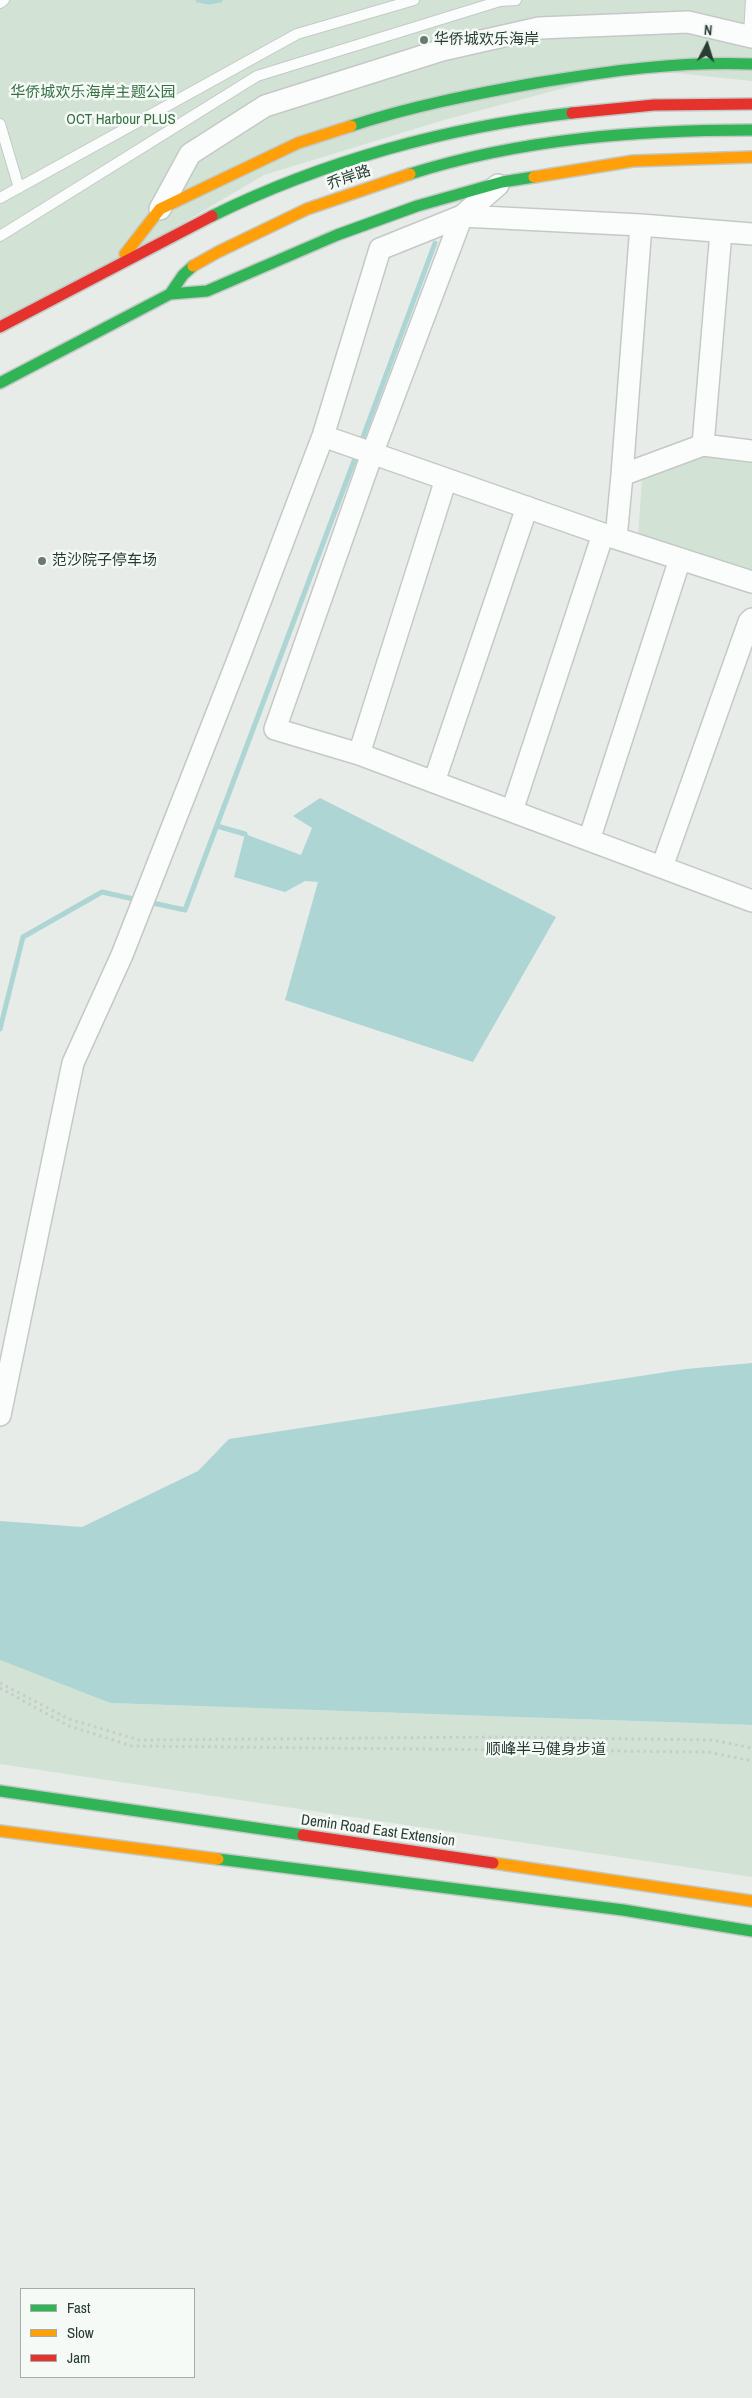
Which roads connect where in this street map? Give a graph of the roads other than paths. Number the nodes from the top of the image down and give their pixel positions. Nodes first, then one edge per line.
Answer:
1 (4, 0) edge
2 (414, 0) edge
3 (516, 0) edge
4 (751, 0) edge
5 (0, 3) edge
6 (751, 36) edge
7 (752, 64) edge
8 (752, 104) edge
9 (0, 124) edge
10 (752, 130) edge
11 (752, 158) edge
12 (502, 182) junction
13 (18, 188) junction
14 (0, 198) edge
15 (160, 209) junction
16 (389, 216) junction
17 (462, 216) junction
18 (641, 225) junction
19 (721, 232) junction
20 (752, 234) edge
21 (0, 236) edge
22 (380, 249) junction
23 (118, 264) junction
24 (170, 294) junction
25 (0, 327) edge
26 (0, 383) edge
27 (330, 438) junction
28 (703, 446) junction
29 (752, 451) edge
30 (372, 454) junction
31 (622, 476) junction
32 (446, 479) junction
33 (527, 507) junction
34 (609, 536) junction
35 (680, 559) junction
36 (752, 582) edge
37 (752, 619) edge
38 (359, 754) junction
39 (434, 782) junction
40 (512, 811) junction
41 (589, 840) junction
42 (662, 867) junction
43 (752, 901) edge
44 (2, 1406) edge
45 (0, 1791) edge
46 (0, 1831) edge
47 (752, 1900) edge
48 (752, 1931) edge

1 - 5 lane
2 - 13 lane
3 - 21 lane
4 - 6 lane
6 - 15 street
7 - 15 street
8 - 23 street, 乔岸路
9 - 13 lane
10 - 24 street, 乔岸路
11 - 12 street
12 - 16 street
12 - 17 street
13 - 14 lane
15 - 23 street
16 - 22 street
16 - 24 street
17 - 18 street
17 - 22 street
17 - 30 street
18 - 19 street
18 - 31 street
19 - 20 street
19 - 28 street
22 - 27 street
23 - 25 street, 乔岸路
24 - 26 street, 乔岸路
27 - 30 street
27 - 44 street
28 - 29 street
28 - 31 street
30 - 32 street
30 - 38 street
31 - 34 street
32 - 33 street
32 - 38 street
33 - 34 street
33 - 39 street
34 - 35 street
34 - 40 street
35 - 36 street
35 - 41 street
37 - 42 street
38 - 39 street
39 - 40 street
40 - 41 street
41 - 42 street
42 - 43 street
45 - 47 street, Demin Road East Extension
46 - 48 street

